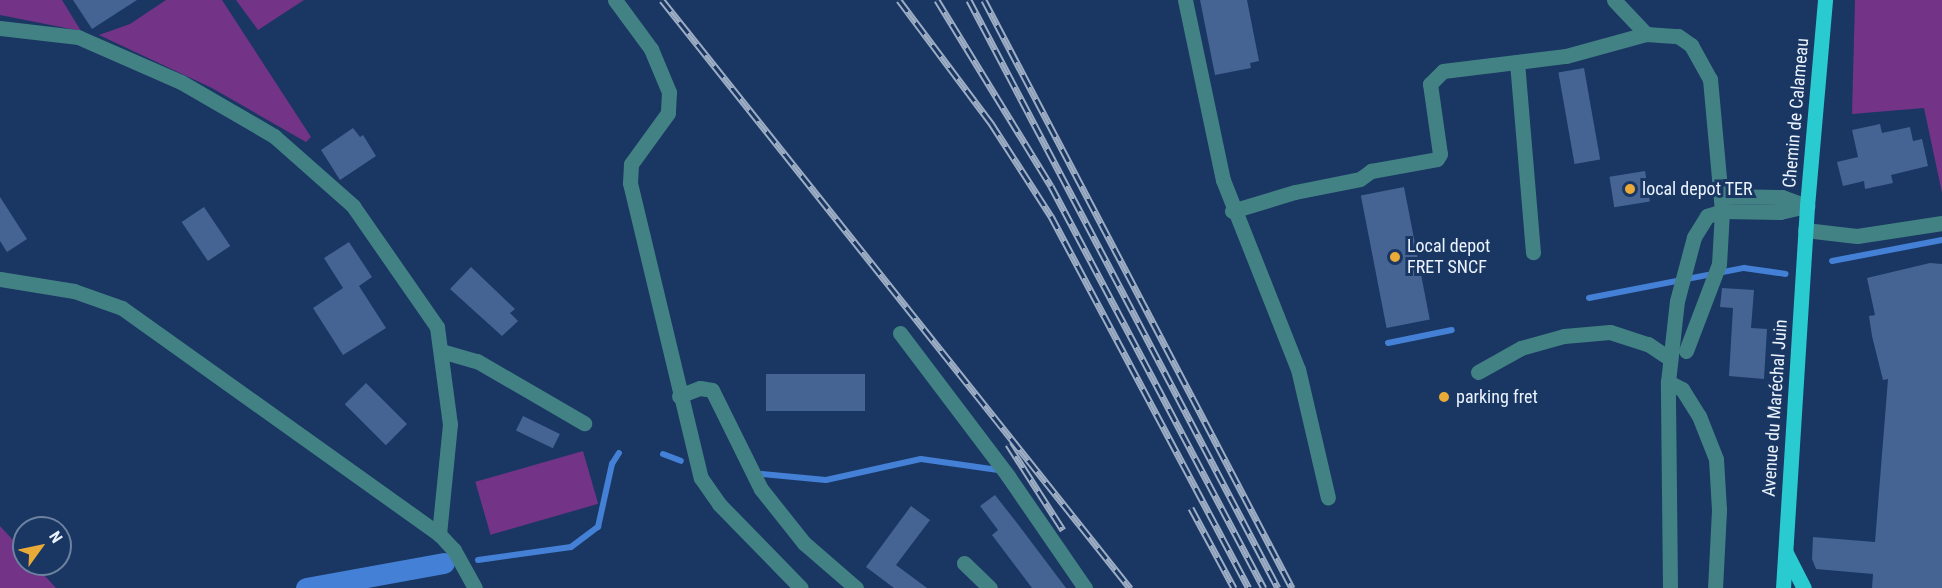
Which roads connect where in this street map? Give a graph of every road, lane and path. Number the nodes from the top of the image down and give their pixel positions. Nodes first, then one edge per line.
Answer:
1 (615, 0) edge
2 (1185, 0) edge
3 (1614, 0) edge
4 (1825, 0) edge
5 (0, 28) edge
6 (1646, 34) junction
7 (1517, 62) junction
8 (1722, 204) junction
9 (1807, 206) junction
10 (1232, 211) junction
11 (1942, 223) edge
12 (1805, 230) junction
13 (1533, 252) dead end
14 (0, 279) edge
15 (900, 333) dead end
16 (441, 351) junction
17 (1686, 351) dead end
18 (1670, 358) junction
19 (1478, 372) dead end
20 (1668, 382) junction
21 (679, 396) junction
22 (584, 423) dead end
23 (1328, 498) dead end
24 (439, 534) junction
25 (1786, 553) junction
26 (963, 563) dead end
27 (475, 588) edge
28 (801, 588) edge
29 (856, 588) edge
30 (990, 588) edge
31 (1085, 588) edge
32 (1670, 588) edge
33 (1715, 588) edge
34 (1783, 588) edge
35 (1804, 588) edge

1 - 21 street
2 - 10 street
3 - 6 street
4 - 9 main road, Chemin de Calameau
5 - 16 street
6 - 7 street
6 - 8 street
7 - 10 street
7 - 13 street
8 - 9 street
8 - 17 street
8 - 18 street
9 - 12 main road, Chemin de Calameau
10 - 23 street
11 - 12 street
12 - 25 main road, Avenue du Maréchal Juin
14 - 24 street
15 - 31 street
16 - 22 street
16 - 24 street
18 - 19 street
18 - 20 street
20 - 32 street
20 - 33 street
21 - 28 street
21 - 29 street
24 - 27 street
25 - 34 main road, Avenue du Maréchal Juin
25 - 35 main road
26 - 30 street

